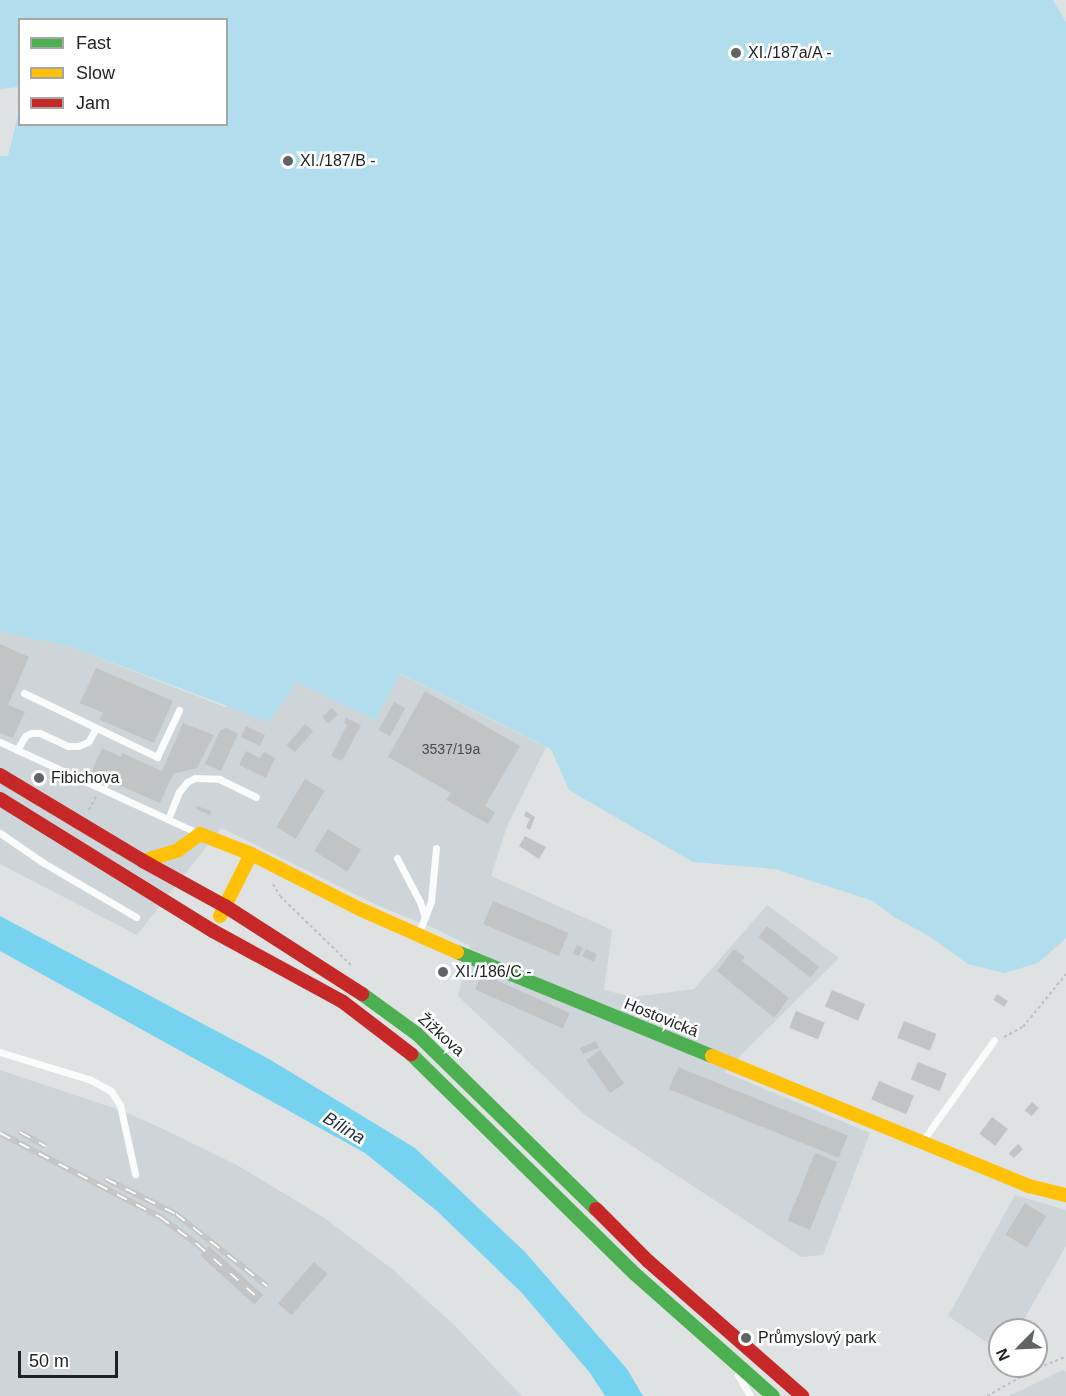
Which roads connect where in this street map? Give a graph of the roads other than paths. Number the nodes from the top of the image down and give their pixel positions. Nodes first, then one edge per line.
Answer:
1 (24, 693) dead end
2 (179, 710) dead end
3 (96, 728) junction
4 (0, 742) edge
5 (17, 750) junction
6 (0, 775) edge
7 (256, 797) dead end
8 (0, 799) edge
9 (168, 819) junction
10 (0, 833) edge
11 (200, 834) junction
12 (436, 848) dead end
13 (251, 854) junction
14 (397, 858) dead end
15 (143, 861) junction
16 (225, 906) junction
17 (136, 916) dead end
18 (425, 917) junction
19 (213, 931) junction
20 (418, 935) junction
21 (994, 1040) road end
22 (0, 1052) edge
23 (923, 1141) junction
24 (135, 1174) dead end
25 (1066, 1195) edge
26 (726, 1355) junction
27 (750, 1396) edge
28 (773, 1396) edge
29 (802, 1396) edge

1 - 3 lane
2 - 3 lane
3 - 5 lane
4 - 5 lane
5 - 9 lane
6 - 15 main road, Žižkova
7 - 9 lane
8 - 19 main road, Žižkova
9 - 11 lane
10 - 17 lane
11 - 13 main road, Hostovická
11 - 15 main road
12 - 18 lane
13 - 16 main road
13 - 20 main road, Hostovická
14 - 18 lane
15 - 16 main road, Žižkova
16 - 19 main road
16 - 29 main road, Žižkova
18 - 20 lane
19 - 26 main road, Žižkova
20 - 23 main road, Hostovická
21 - 23 lane
22 - 24 lane
23 - 25 main road, Hostovická
26 - 27 lane
26 - 28 main road, Žižkova

